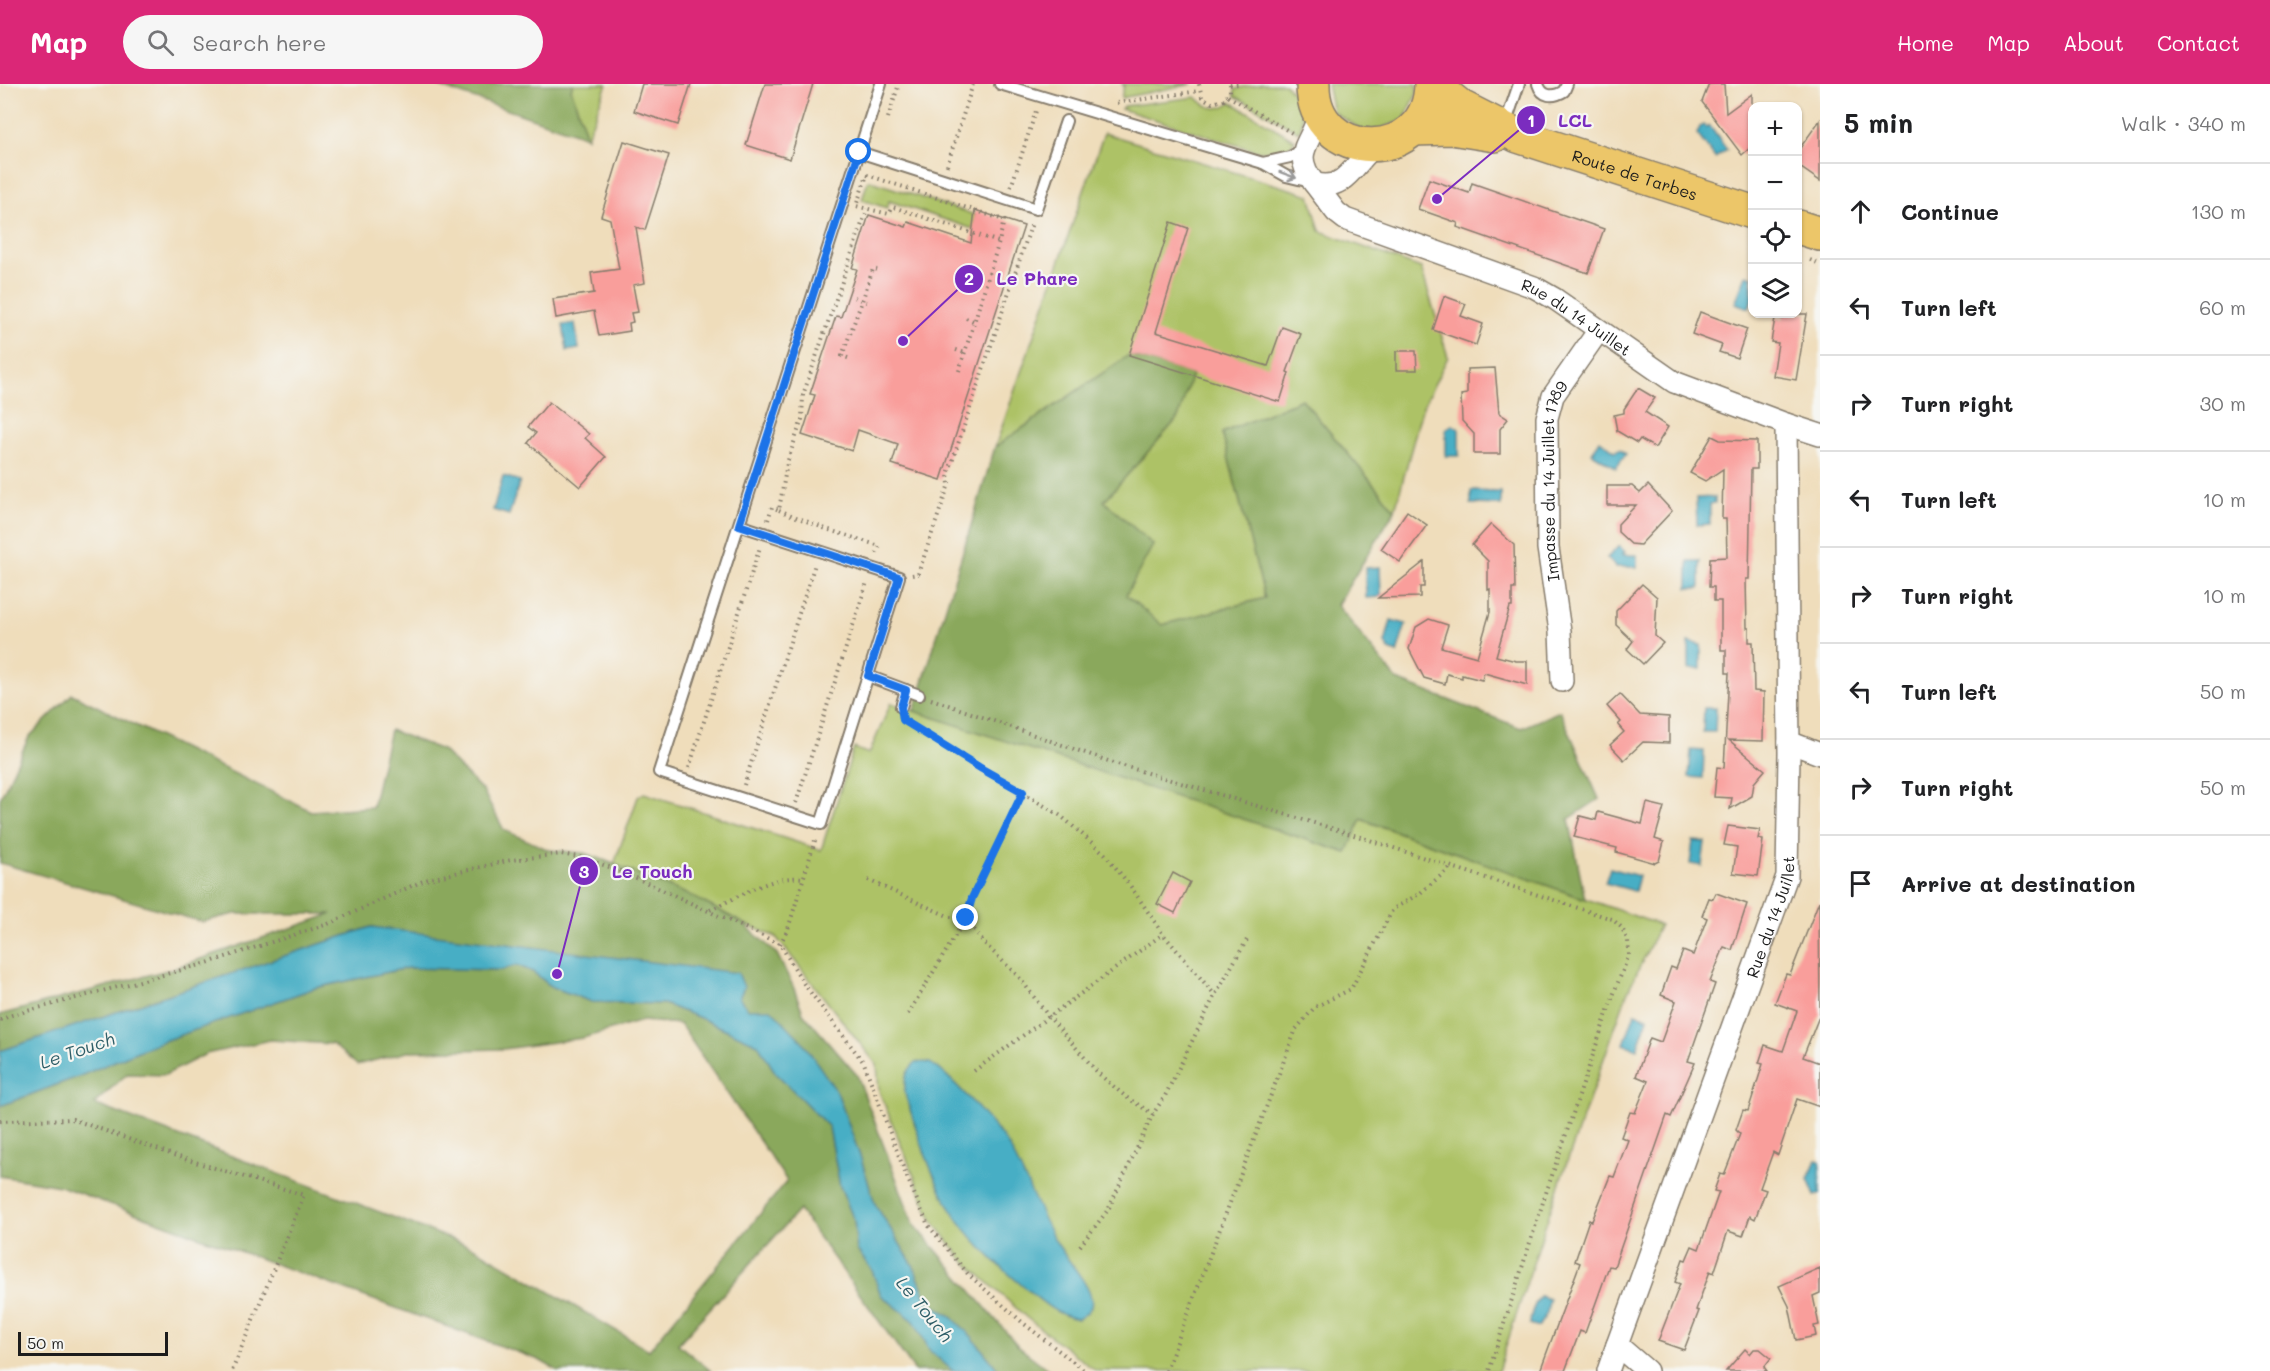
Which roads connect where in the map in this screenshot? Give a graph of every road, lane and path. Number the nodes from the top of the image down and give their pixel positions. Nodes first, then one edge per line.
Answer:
1 (881, 84) edge
2 (973, 84) edge
3 (1000, 84) edge
4 (1199, 84) edge
5 (1238, 84) edge
6 (1431, 84) edge
7 (1519, 84) edge
8 (1538, 84) edge
9 (1567, 84) edge
10 (1230, 85) edge
11 (1199, 91) junction
12 (1312, 95) edge
13 (1040, 97) junction
14 (1105, 116) junction
15 (1066, 122) dead end
16 (1413, 129) junction
17 (1511, 132) junction
18 (1376, 146) junction
19 (1304, 149) junction
20 (859, 152) junction
21 (1263, 164) junction
22 (942, 179) junction
23 (1345, 180) junction
24 (1314, 183) junction
25 (1007, 200) junction
26 (867, 209) junction
27 (1036, 209) junction
28 (1748, 211) edge
29 (1004, 220) junction
30 (1358, 224) junction
31 (1802, 229) edge
32 (1820, 234) edge
33 (999, 242) junction
34 (877, 270) dead end
35 (852, 296) dead end
36 (864, 301) junction
37 (966, 318) dead end
38 (975, 322) junction
39 (1599, 330) junction
40 (956, 350) dead end
41 (965, 353) junction
42 (848, 358) dead end
43 (959, 371) dead end
44 (1786, 424) junction
45 (1820, 435) edge
46 (779, 510) junction
47 (739, 525) junction
48 (826, 529) junction
49 (764, 533) junction
50 (819, 551) junction
51 (871, 568) junction
52 (899, 577) junction
53 (868, 676) junction
54 (1562, 681) dead end
55 (906, 690) junction
56 (919, 695) joint
57 (901, 707) joint
58 (1789, 742) junction
59 (1820, 754) edge
60 (685, 781) junction
61 (1023, 792) junction
62 (740, 799) junction
63 (792, 815) junction
64 (812, 848) dead end
65 (1451, 866) junction
66 (803, 878) junction
67 (868, 880) dead end
68 (709, 911) junction
69 (966, 918) junction
70 (1162, 934) junction
71 (1248, 938) dead end
72 (780, 944) junction
73 (1215, 995) junction
74 (908, 1014) dead end
75 (1049, 1017) junction
76 (0, 1020) edge
77 (974, 1071) dead end
78 (1153, 1114) junction
79 (0, 1121) edge
80 (1080, 1246) dead end
81 (1617, 1346) junction
82 (232, 1371) edge
83 (1085, 1371) edge
84 (1166, 1371) edge
85 (1489, 1371) edge
86 (1608, 1371) edge
87 (1647, 1371) edge

1 - 20 lane
2 - 22 path
3 - 13 lane
4 - 11 path
5 - 10 path
6 - 16 main road
6 - 17 main road, Route de Tarbes
7 - 17 lane
8 - 9 lane
10 - 11 path
11 - 14 path
12 - 18 main road
12 - 19 street
13 - 14 lane
13 - 25 path
14 - 21 lane
15 - 27 lane
16 - 17 main road, Route de Tarbes
16 - 18 main road
17 - 28 main road, Route de Tarbes
18 - 23 street
19 - 21 lane
19 - 24 street, Rue du 14 Juillet
20 - 22 lane
20 - 47 lane
21 -> 24 lane
22 - 25 lane
23 - 24 street
23 - 30 street
24 - 30 street, Rue du 14 Juillet
25 - 27 lane
25 - 29 path
26 - 29 path
26 - 33 path
26 - 46 path
27 - 52 path
29 - 33 path
30 - 39 street, Rue du 14 Juillet
31 - 32 main road
33 - 38 path
34 - 36 path
35 - 36 path
36 - 42 path
37 - 38 path
38 - 41 path
39 - 44 street, Rue du 14 Juillet
39 - 54 street, Impasse du 14 Juillet 1789
40 - 41 path
41 - 43 path
44 - 45 street, Rue du 14 Juillet
44 - 58 street, Rue du 14 Juillet
46 - 48 path
46 - 49 path
47 - 49 lane
47 - 60 lane
48 - 50 path
48 - 51 path
49 - 50 lane
49 - 60 path
50 - 51 lane
50 - 62 path
51 - 52 lane
51 - 63 path
52 - 53 lane
53 - 55 lane
53 - 63 lane
55 - 56 lane
55 - 57 lane
56 - 65 path
57 - 61 path
58 - 59 street
58 - 81 street, Rue du 14 Juillet
60 - 62 lane
61 - 69 path
61 - 70 path
62 - 63 lane
64 - 66 path
65 - 84 path
65 - 85 path
66 - 68 path
66 - 72 path
67 - 69 path
68 - 72 path
68 - 76 path
69 - 74 path
69 - 75 path
70 - 73 path
70 - 75 path
71 - 73 path
72 - 83 path
73 - 78 path
75 - 77 path
75 - 78 path
78 - 80 path
79 - 82 path
81 - 86 street, Rue du 14 Juillet
81 - 87 street

